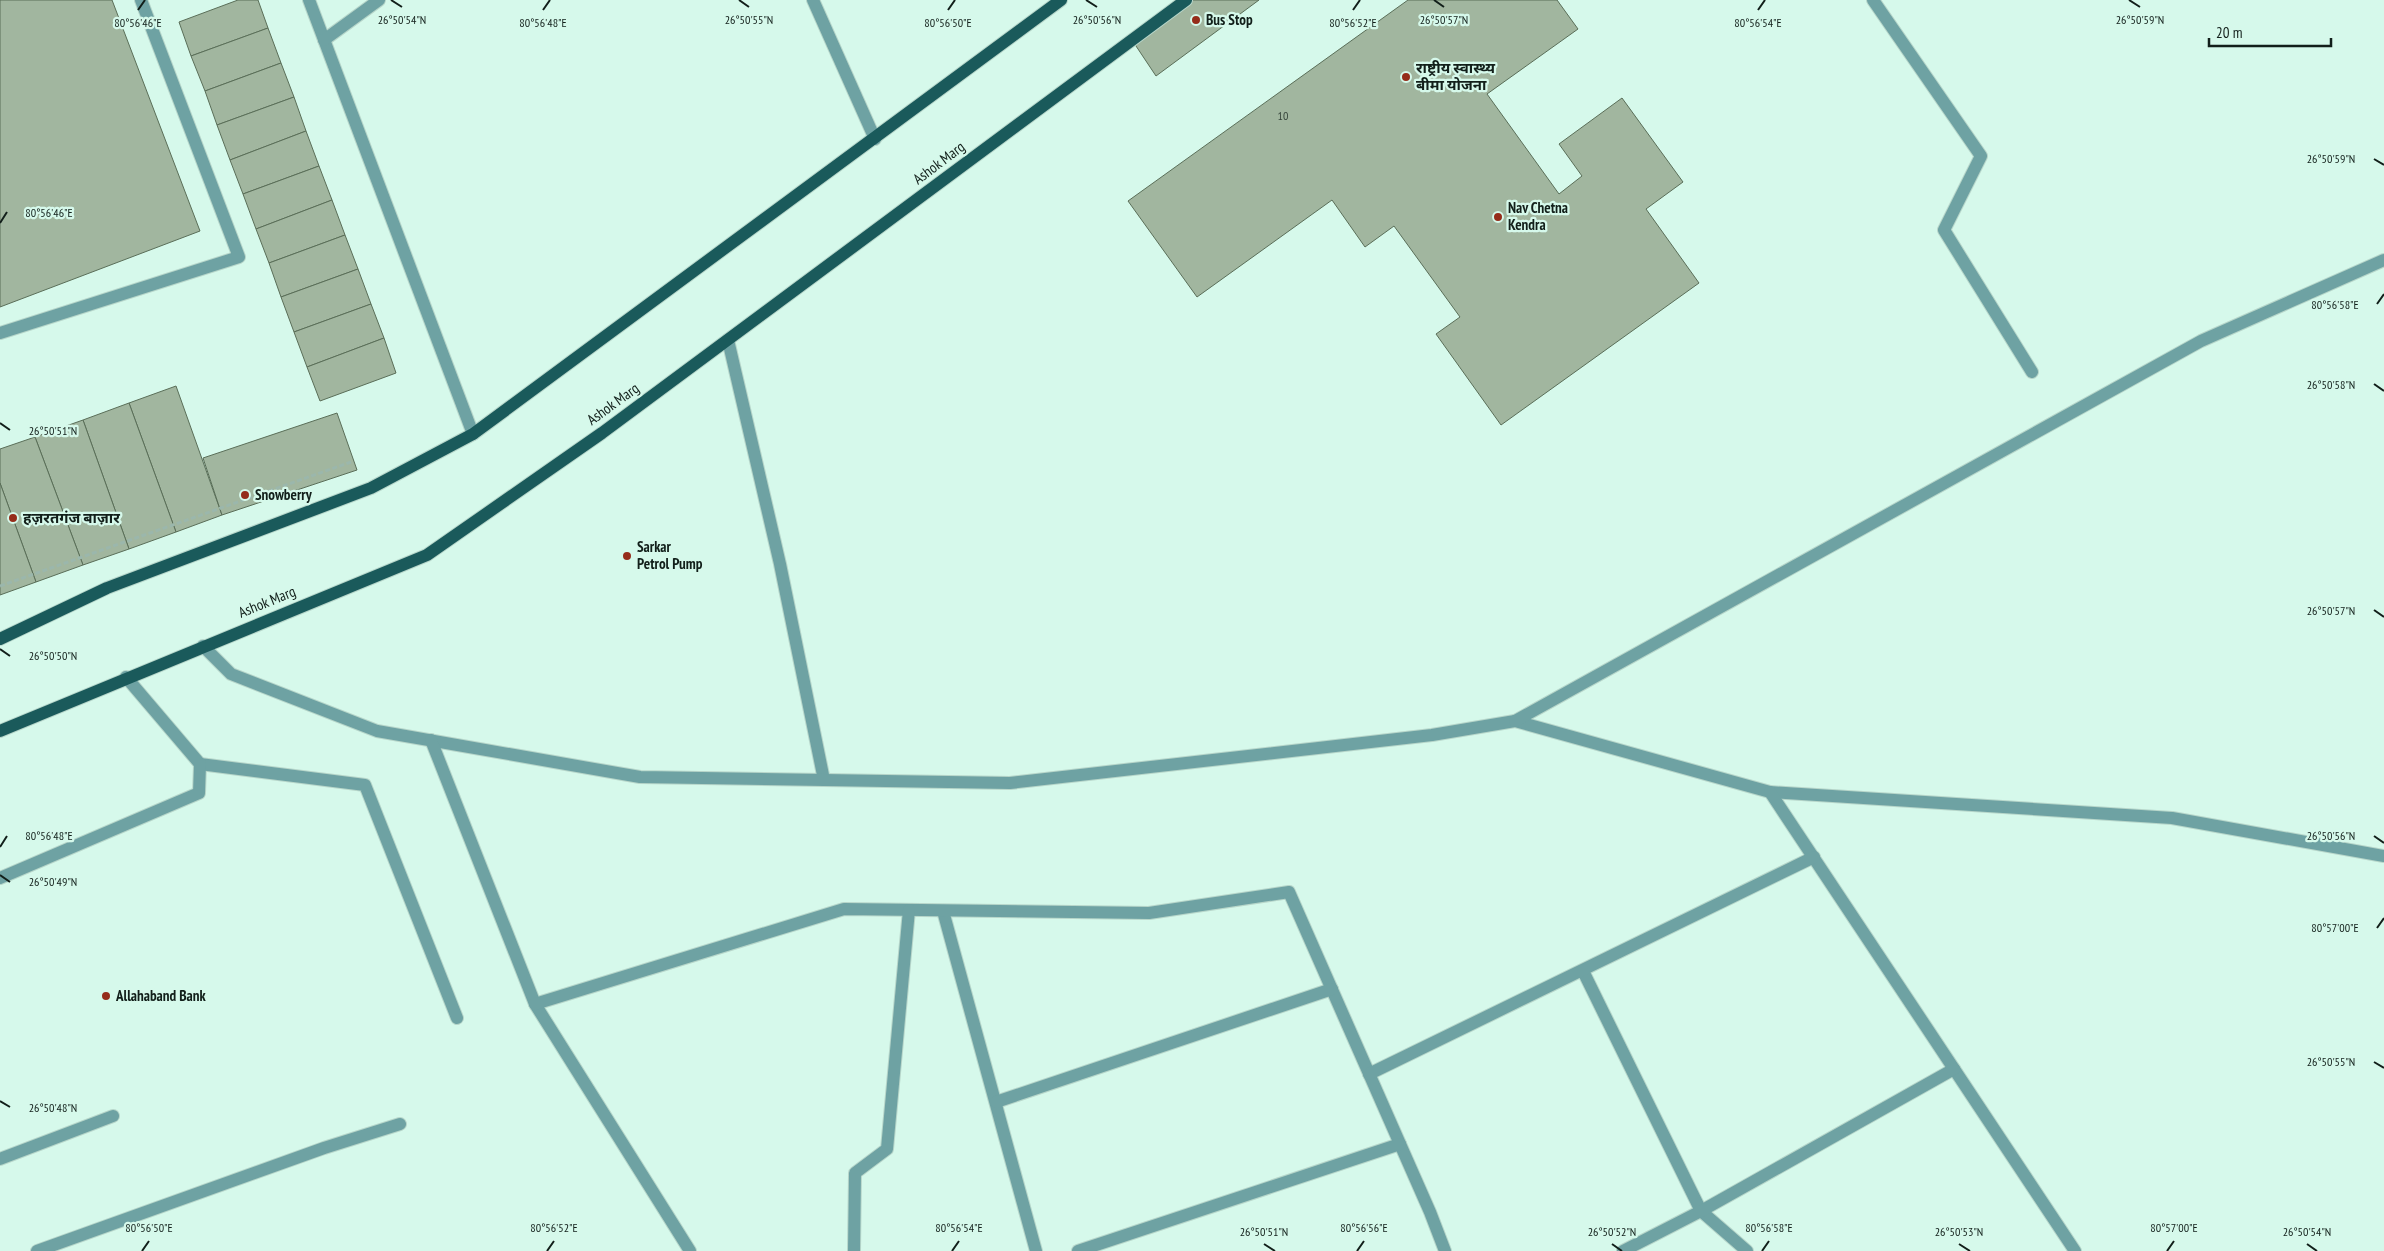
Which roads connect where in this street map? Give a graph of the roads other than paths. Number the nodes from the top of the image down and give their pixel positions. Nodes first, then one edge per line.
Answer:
1 (141, 0) edge
2 (309, 0) edge
3 (378, 0) edge
4 (814, 0) edge
5 (1061, 0) edge
6 (1186, 0) edge
7 (1873, 0) edge
8 (324, 40) junction
9 (875, 139) junction
10 (2384, 260) edge
11 (0, 333) edge
12 (728, 340) junction
13 (2032, 372) dead end
14 (473, 434) junction
15 (0, 639) edge
16 (203, 646) junction
17 (126, 677) junction
18 (1515, 721) junction
19 (0, 731) edge
20 (431, 740) junction
21 (200, 764) junction
22 (824, 780) junction
23 (1770, 792) junction
24 (2384, 856) edge
25 (1814, 857) junction
26 (0, 878) edge
27 (909, 910) junction
28 (943, 910) junction
29 (1582, 971) junction
30 (1332, 989) junction
31 (535, 1004) junction
32 (457, 1018) dead end
33 (1954, 1069) junction
34 (1369, 1074) junction
35 (996, 1102) junction
36 (113, 1116) dead end
37 (400, 1124) dead end
38 (1400, 1144) junction
39 (0, 1158) edge
40 (1701, 1211) junction
41 (1625, 1250) edge
42 (37, 1251) edge
43 (690, 1251) edge
44 (854, 1251) edge
45 (1036, 1251) edge
46 (1078, 1251) edge
47 (1445, 1251) edge
48 (1747, 1251) edge
49 (2075, 1251) edge

1 - 11 street
2 - 8 street
3 - 8 street
4 - 9 street
5 - 9 main road
6 - 12 main road, Ashok Marg
7 - 13 street
8 - 14 street
9 - 14 main road
10 - 18 street
12 - 16 main road, Ashok Marg
12 - 22 street
14 - 15 main road
16 - 17 main road, Ashok Marg
16 - 20 street
17 - 19 main road, Ashok Marg
17 - 21 street
18 - 22 street
18 - 23 street
20 - 22 street
20 - 31 street
21 - 26 street
21 - 32 street
23 - 24 street
23 - 25 street
25 - 29 street
25 - 33 street
27 - 28 street
27 - 31 street
27 - 44 street
28 - 30 street
28 - 35 street
29 - 34 street
29 - 40 street
30 - 34 street
30 - 35 street
31 - 43 street
33 - 40 street
33 - 49 street
34 - 38 street
35 - 45 street
36 - 39 street
37 - 42 street
38 - 46 street
38 - 47 street
40 - 41 street
40 - 48 street

